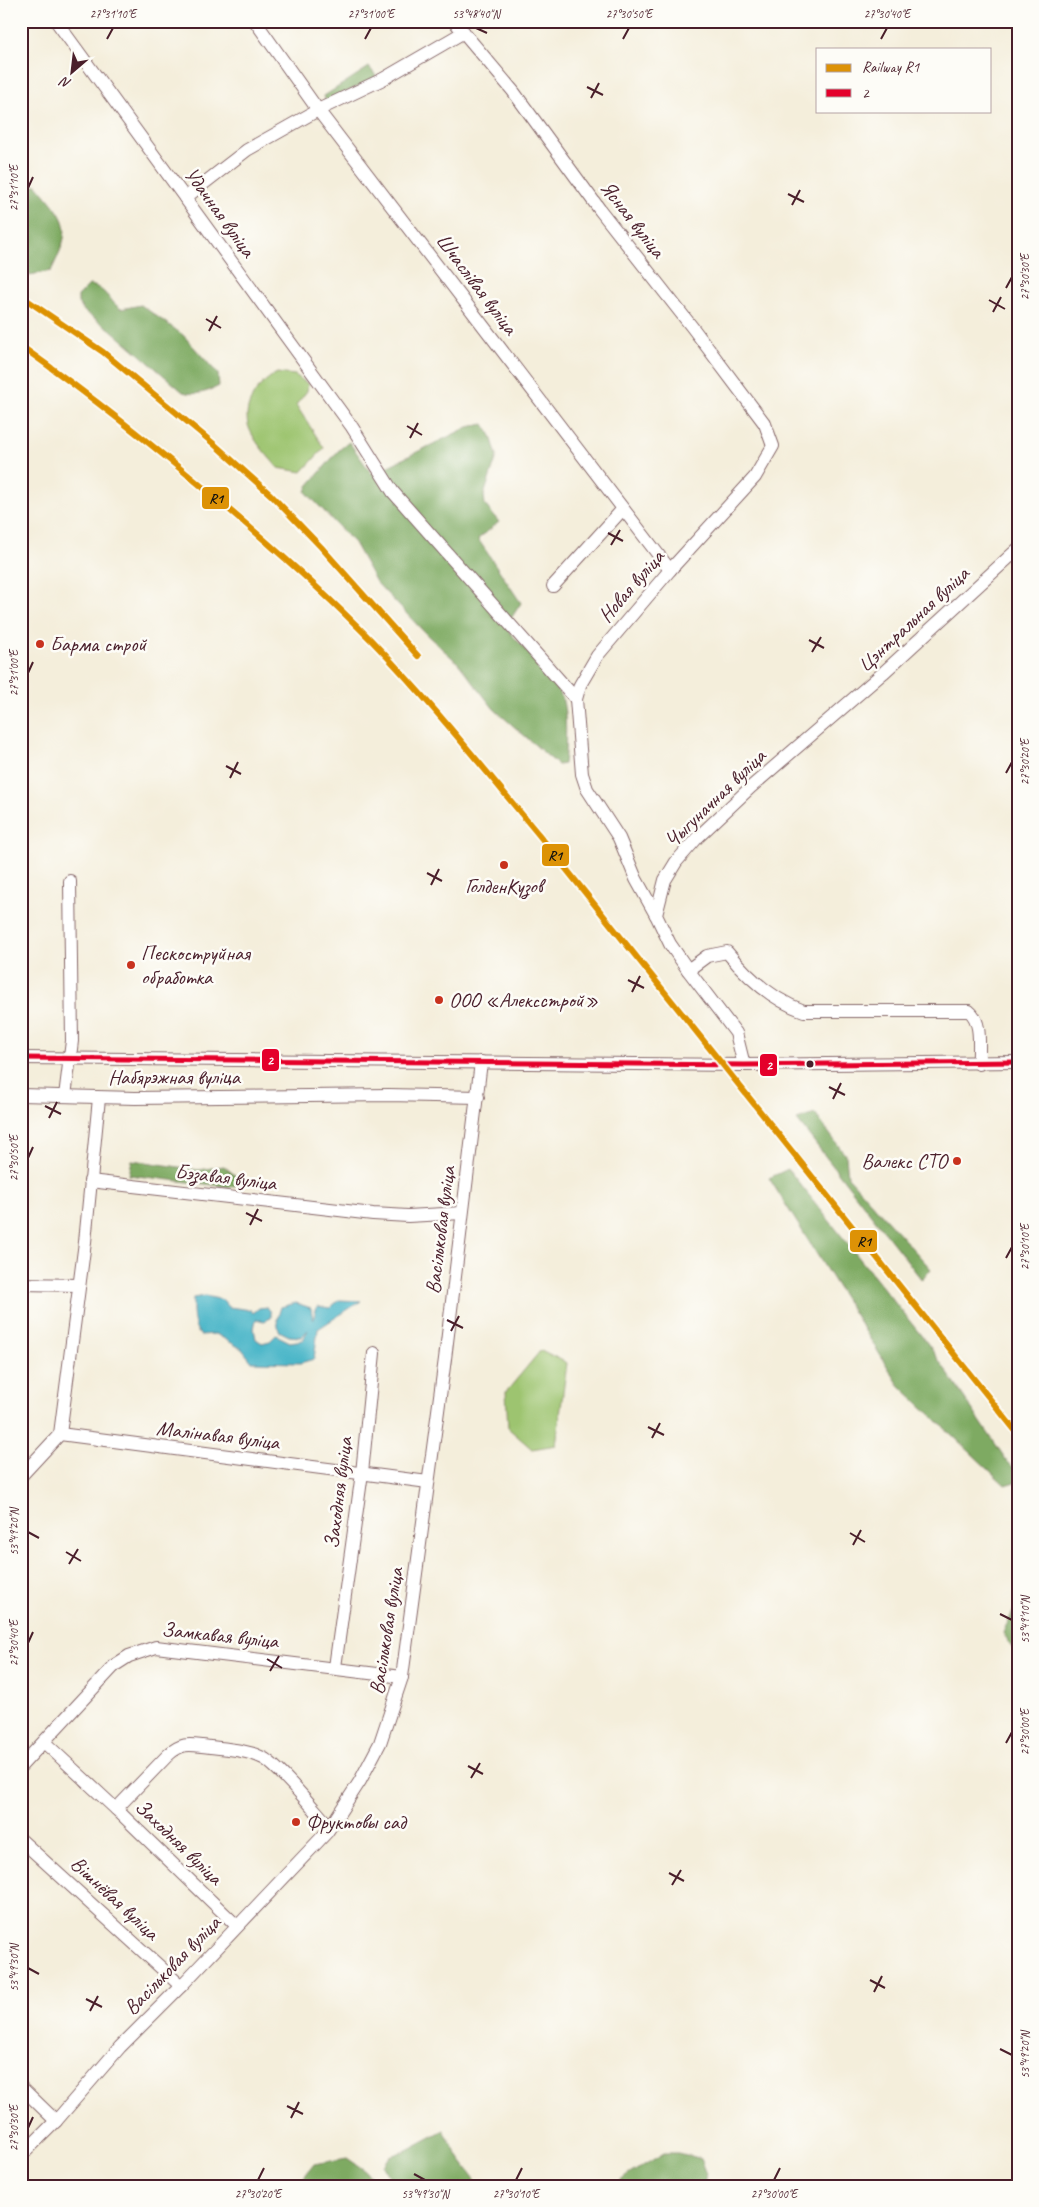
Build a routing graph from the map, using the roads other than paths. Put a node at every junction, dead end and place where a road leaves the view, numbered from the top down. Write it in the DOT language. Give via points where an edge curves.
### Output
graph roads {
  1 [pos="56,21"];
  2 [pos="254,21"];
  3 [pos="454,21"];
  4 [pos="464,32"];
  5 [pos="318,110"];
  6 [pos="186,198"];
  7 [pos="773,446"];
  8 [pos="622,510"];
  9 [pos="1018,549"];
  10 [pos="670,570"];
  11 [pos="552,586"];
  12 [pos="576,699"];
  13 [pos="834,717"];
  14 [pos="70,882"];
  15 [pos="656,914"];
  16 [pos="688,970"];
  17 [pos="21,1058"];
  18 [pos="70,1060"];
  19 [pos="481,1062"];
  20 [pos="1018,1062"];
  21 [pos="979,1064"];
  22 [pos="744,1066"];
  23 [pos="21,1095"];
  24 [pos="66,1096"];
  25 [pos="478,1097"];
  26 [pos="99,1098"];
  27 [pos="90,1182"];
  28 [pos="462,1213"];
  29 [pos="21,1284"];
  30 [pos="79,1285"];
  31 [pos="374,1353"];
  32 [pos="60,1434"];
  33 [pos="362,1473"];
  34 [pos="21,1476"];
  35 [pos="428,1482"];
  36 [pos="335,1668"];
  37 [pos="402,1676"];
  38 [pos="44,1742"];
  39 [pos="21,1766"];
  40 [pos="116,1809"];
  41 [pos="330,1828"];
  42 [pos="21,1840"];
  43 [pos="237,1926"];
  44 [pos="181,1986"];
  45 [pos="21,2087"];
  46 [pos="56,2121"];
  47 [pos="21,2156"];
  1 -- 6 [label="street, Удачная вуліца"];
  2 -- 5 [label="street, Шчаслівая вуліца"];
  3 -- 4 [label="street, Ясная вуліца"];
  4 -- 5 [label="street" via="383,79"];
  4 -- 7 [label="street, Ясная вуліца" via="692,326 765,424"];
  5 -- 6 [label="street" via="247,150"];
  5 -- 8 [label="street, Шчаслівая вуліца"];
  6 -- 12 [label="street, Удачная вуліца" via="352,427 393,492"];
  7 -- 10 [label="street, Новая вуліца" via="755,477"];
  8 -- 10 [label="street, Шчаслівая вуліца"];
  8 -- 11 [label="street"];
  9 -- 13 [label="street, Цэнтральная вуліца"];
  10 -- 12 [label="street, Новая вуліца" via="597,656 580,685"];
  12 -- 15 [label="street, Новая вуліца" via="582,774 587,789 619,838 636,879"];
  13 -- 15 [label="street, Чыгуначная вуліца" via="697,838 665,880"];
  14 -- 18 [label="street"];
  15 -- 16 [label="street" via="670,944"];
  16 -- 21 [label="street" via="707,956 727,952 756,984 804,1011 969,1012 977,1023"];
  16 -- 22 [label="street" via="736,1033"];
  17 -- 18 [label="street"];
  18 -- 19 [label="street"];
  18 -- 24 [label="street"];
  19 -- 22 [label="street"];
  19 -- 25 [label="street, Васільковая вуліца"];
  20 -- 21 [label="street"];
  21 -- 22 [label="street"];
  23 -- 24 [label="street, Набярэжная вуліца"];
  24 -- 26 [label="street, Набярэжная вуліца"];
  25 -- 26 [label="street, Набярэжная вуліца"];
  25 -- 28 [label="street, Васільковая вуліца"];
  26 -- 27 [label="street"];
  27 -- 28 [label="street, Бэзавая вуліца" via="372,1214"];
  27 -- 30 [label="street"];
  28 -- 35 [label="street, Васільковая вуліца"];
  29 -- 30 [label="street"];
  30 -- 32 [label="street"];
  31 -- 33 [label="street, Заходняя вуліца"];
  32 -- 33 [label="street, Малінавая вуліца"];
  32 -- 34 [label="street"];
  33 -- 35 [label="street, Малінавая вуліца"];
  33 -- 36 [label="street, Заходняя вуліца"];
  35 -- 37 [label="street, Васільковая вуліца"];
  36 -- 37 [label="street, Замкавая вуліца"];
  36 -- 38 [label="street, Замкавая вуліца" via="171,1648 142,1650 114,1665"];
  37 -- 41 [label="street, Васільковая вуліца" via="380,1743 360,1782"];
  38 -- 39 [label="street, Замкавая вуліца"];
  38 -- 40 [label="street"];
  40 -- 41 [label="street, Заходняя вуліца" via="176,1747 185,1744 226,1748 265,1759"];
  40 -- 43 [label="street, Заходняя вуліца"];
  41 -- 43 [label="street, Васільковая вуліца"];
  42 -- 44 [label="street, Вішнёвая вуліца"];
  43 -- 44 [label="street, Васільковая вуліца"];
  44 -- 46 [label="street, Васільковая вуліца" via="120,2047"];
  45 -- 46 [label="street"];
  46 -- 47 [label="street, Васільковая вуліца"];
}
